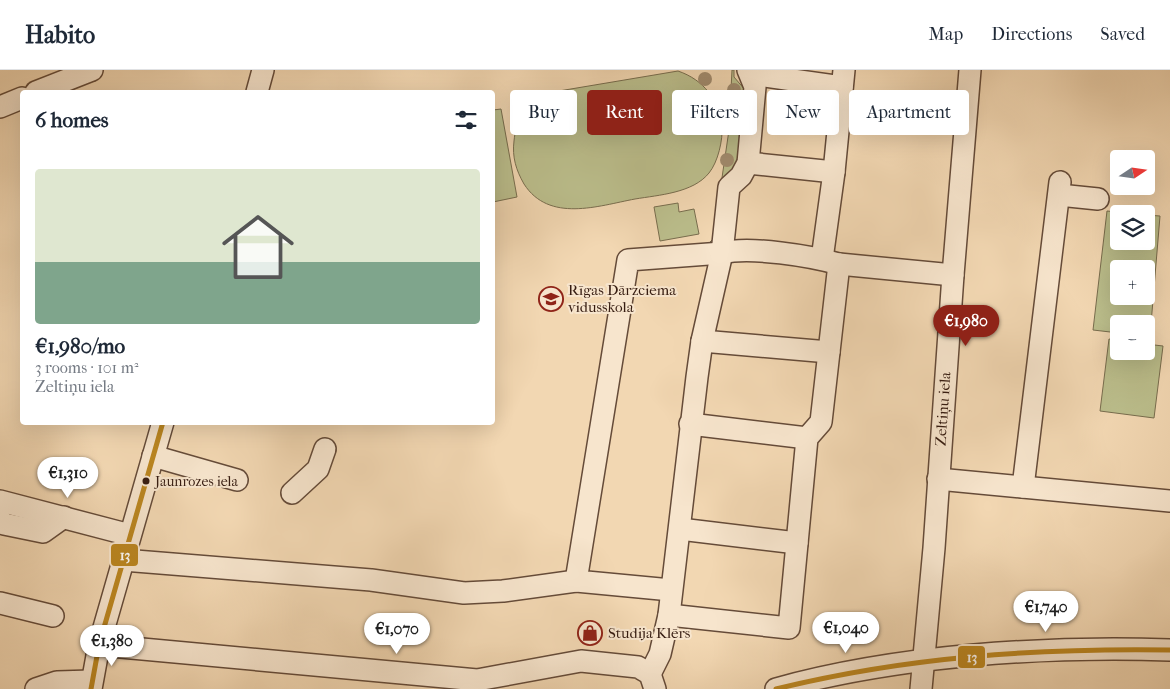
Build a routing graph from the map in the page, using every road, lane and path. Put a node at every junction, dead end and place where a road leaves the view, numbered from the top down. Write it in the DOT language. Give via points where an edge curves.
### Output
graph roads {
  1 [pos="92,70"];
  2 [pos="263,70"];
  3 [pos="970,70"];
  4 [pos="749,72"];
  5 [pos="843,79"];
  6 [pos="41,90"];
  7 [pos="258,90"];
  8 [pos="20,99"];
  9 [pos="0,107"];
  10 [pos="748,163"];
  11 [pos="834,172"];
  12 [pos="1098,199"];
  13 [pos="722,253"];
  14 [pos="831,262"];
  15 [pos="953,276"];
  16 [pos="702,341"];
  17 [pos="829,352"];
  18 [pos="690,424"];
  19 [pos="162,425"];
  20 [pos="807,438"];
  21 [pos="326,449"];
  22 [pos="153,456"];
  23 [pos="938,479"];
  24 [pos="237,480"];
  25 [pos="1023,487"];
  26 [pos="292,493"];
  27 [pos="0,501"];
  28 [pos="1170,501"];
  29 [pos="64,517"];
  30 [pos="0,520"];
  31 [pos="680,530"];
  32 [pos="130,535"];
  33 [pos="797,543"];
  34 [pos="123,560"];
  35 [pos="576,581"];
  36 [pos="671,590"];
  37 [pos="0,604"];
  38 [pos="669,615"];
  39 [pos="53,616"];
  40 [pos="99,645"];
  41 [pos="1170,650"];
  42 [pos="924,661"];
  43 [pos="652,682"];
  44 [pos="91,685"];
  45 [pos="36,689"];
  46 [pos="776,689"];
  47 [pos="921,689"];
  1 -- 6 [label="street"];
  2 -- 7 [label="street"];
  3 -- 15 [label="street, Zeltiņu iela"];
  4 -- 5 [label="street"];
  4 -- 10 [label="street" via="755,87"];
  5 -- 11 [label="street"];
  8 -- 9 [label="street"];
  10 -- 11 [label="street"];
  10 -- 13 [label="street" via="741,176 729,187"];
  11 -- 14 [label="street"];
  12 -- 25 [label="street" via="1060,188"];
  13 -- 14 [label="street" via="736,250"];
  13 -- 16 [label="street"];
  13 -- 35 [label="street" via="628,260"];
  14 -- 15 [label="street"];
  14 -- 17 [label="street"];
  15 -- 23 [label="street, Zeltiņu iela"];
  16 -- 17 [label="street"];
  16 -- 18 [label="street"];
  17 -- 20 [label="street" via="821,422"];
  18 -- 20 [label="street"];
  18 -- 31 [label="street"];
  19 -- 22 [label="street"];
  20 -- 33 [label="street"];
  21 -- 26 [label="street" via="318,469"];
  22 -- 24 [label="street"];
  22 -- 32 [label="street"];
  23 -- 25 [label="street"];
  23 -- 42 [label="street, Zeltiņu iela"];
  25 -- 28 [label="street"];
  27 -- 29 [label="street"];
  29 -- 30 [label="street" via="42,532 4,524"];
  29 -- 32 [label="street"];
  31 -- 33 [label="street"];
  31 -- 36 [label="street"];
  32 -- 34 [label="street"];
  33 -- 38 [label="street" via="789,628"];
  34 -- 35 [label="street" via="371,580 464,593"];
  34 -- 40 [label="street"];
  35 -- 36 [label="street"];
  36 -- 38 [label="street"];
  37 -- 39 [label="street"];
  38 -- 43 [label="street"];
  40 -- 43 [label="street" via="477,680 581,661 638,667"];
  40 -- 44 [label="street"];
  41 -- 42 [label="street" via="1108,648"];
  42 -- 46 [label="street" via="836,674"];
  42 -- 47 [label="street, Zeltiņu iela"];
  44 -- 45 [label="street" via="57,682"];
}
